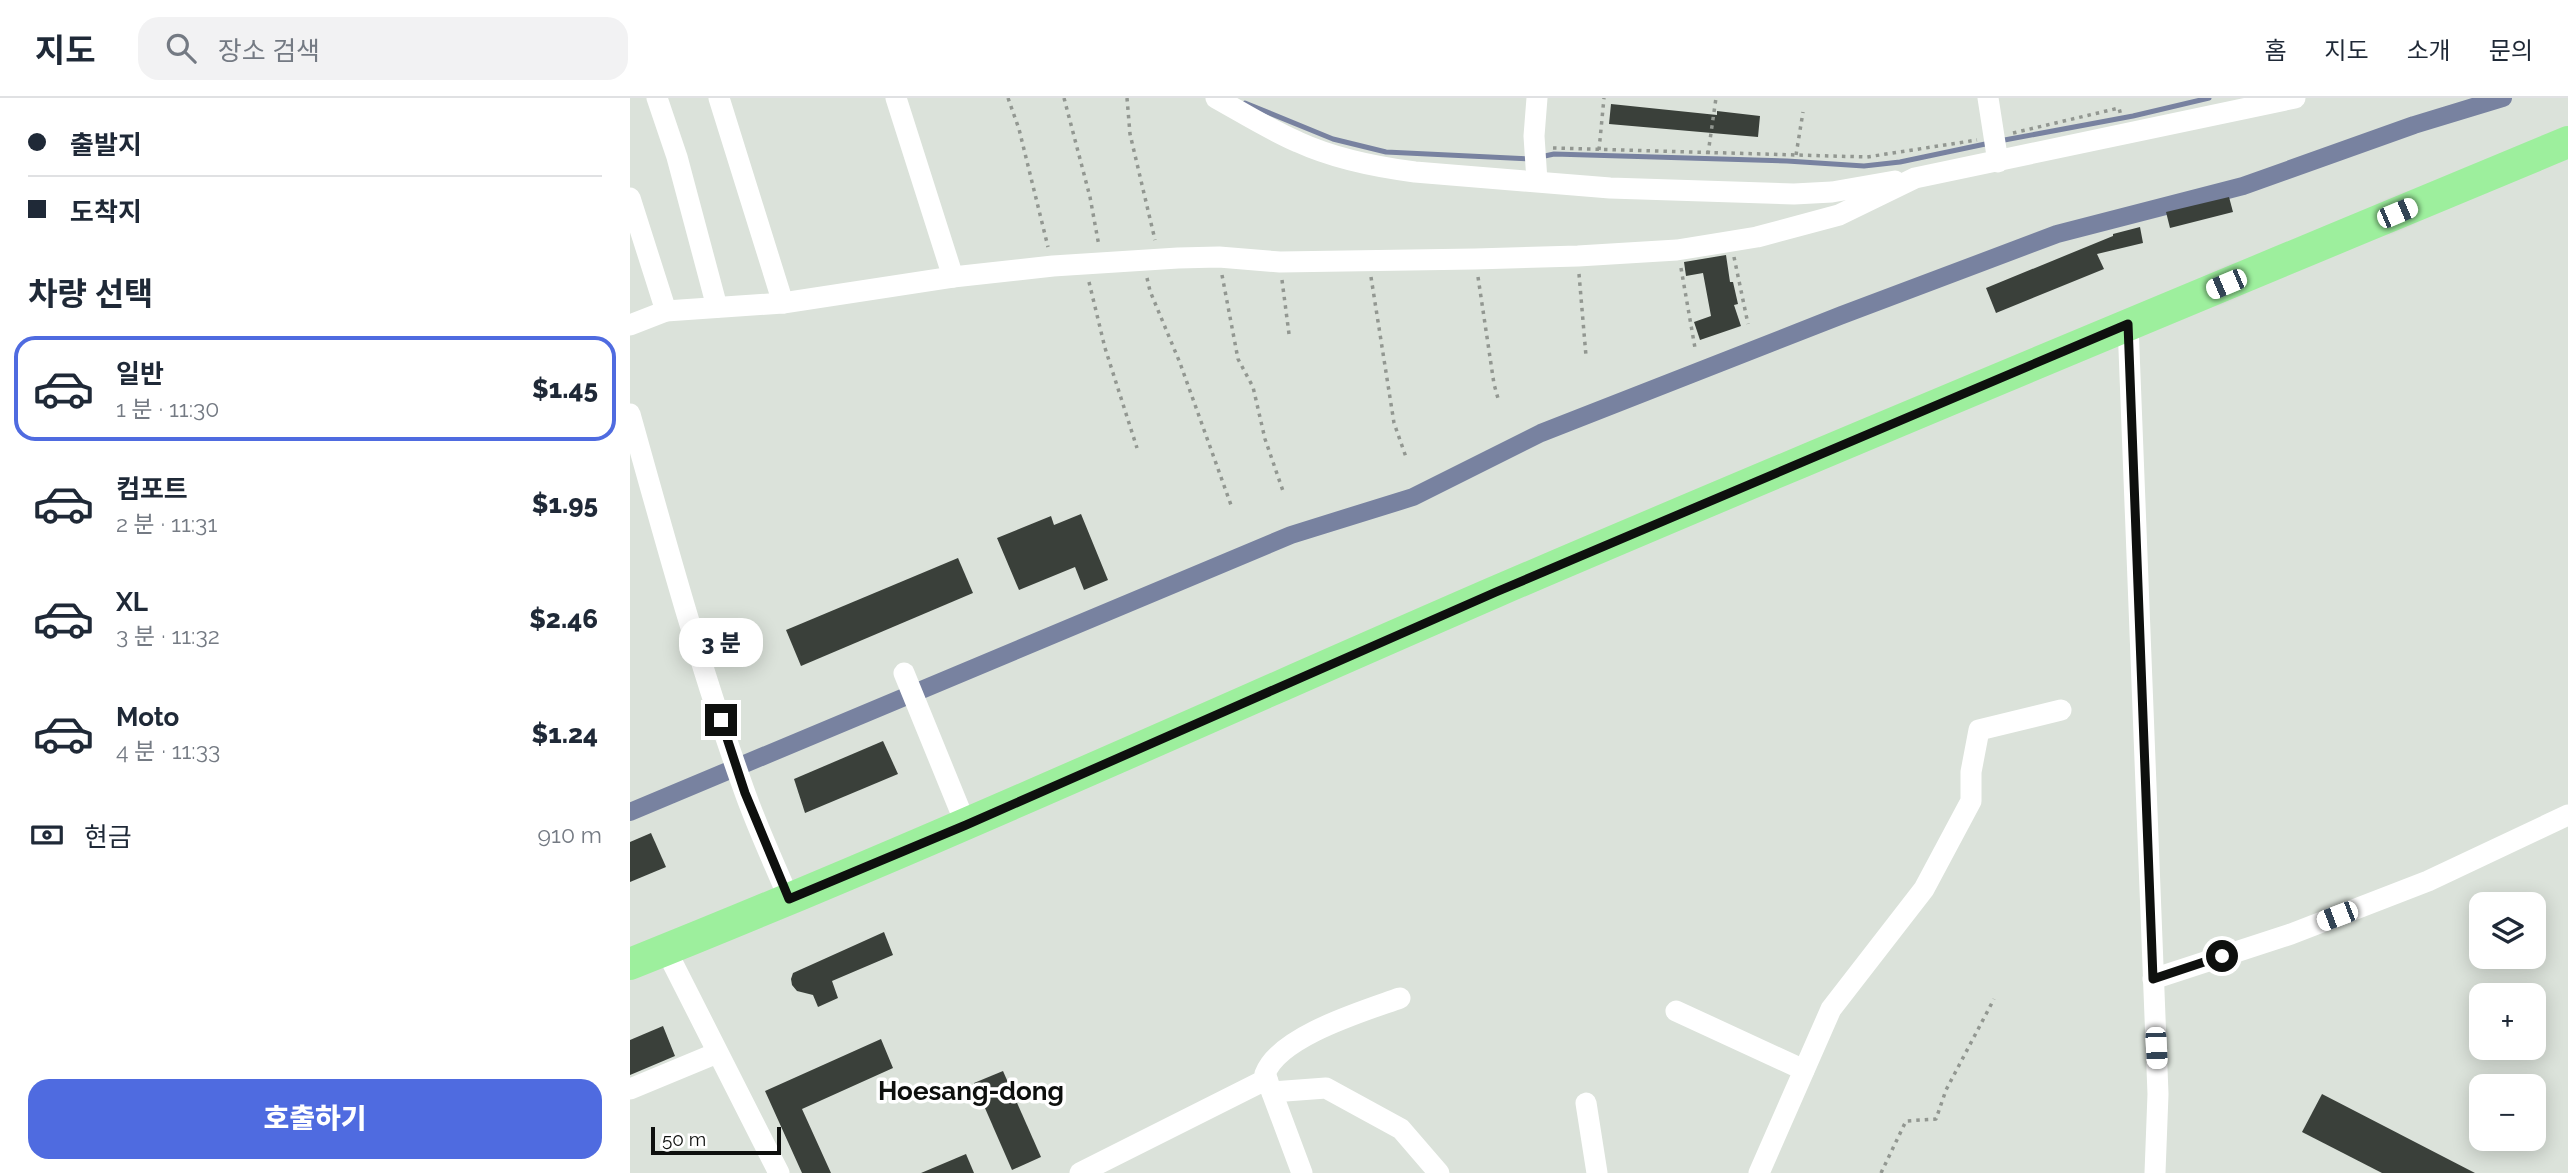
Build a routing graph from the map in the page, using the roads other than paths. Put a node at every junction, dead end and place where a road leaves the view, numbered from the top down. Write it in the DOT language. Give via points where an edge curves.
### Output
graph roads {
  1 [pos="657,98"];
  2 [pos="719,98"];
  3 [pos="895,98"];
  4 [pos="1216,98"];
  5 [pos="1537,98"];
  6 [pos="1988,98"];
  7 [pos="2295,98"];
  8 [pos="2568,142"];
  9 [pos="1997,159"];
  10 [pos="1915,178"];
  11 [pos="1537,181"];
  12 [pos="1832,192"];
  13 [pos="630,198"];
  14 [pos="1839,215"];
  15 [pos="953,277"];
  16 [pos="783,303"];
  17 [pos="717,307"];
  18 [pos="666,311"];
  19 [pos="2128,324"];
  20 [pos="630,325"];
  21 [pos="630,414"];
  22 [pos="904,673"];
  23 [pos="2061,710"];
  24 [pos="2568,816"];
  25 [pos="966,825"];
  26 [pos="789,899"];
  27 [pos="666,950"];
  28 [pos="630,964"];
  29 [pos="2153,979"];
  30 [pos="1400,998"];
  31 [pos="1676,1011"];
  32 [pos="717,1053"];
  33 [pos="1804,1070"];
  34 [pos="1270,1086"];
  35 [pos="630,1088"];
  36 [pos="1586,1103"];
  37 [pos="779,1173"];
  38 [pos="1080,1173"];
  39 [pos="1302,1173"];
  40 [pos="1439,1173"];
  41 [pos="1597,1173"];
  42 [pos="1759,1173"];
  43 [pos="2155,1173"];
  1 -- 17 [label="street"];
  2 -- 16 [label="street"];
  3 -- 15 [label="street"];
  4 -- 11 [label="street" via="1298,142 1348,159 1415,172"];
  5 -- 11 [label="street"];
  6 -- 9 [label="street"];
  7 -- 9 [label="street"];
  8 -- 19 [label="highway"];
  9 -- 10 [label="street"];
  10 -- 12 [label="street"];
  10 -- 14 [label="street"];
  11 -- 12 [label="street" via="1646,190"];
  12 -- 14 [label="street"];
  13 -- 18 [label="street"];
  14 -- 15 [label="street" via="1731,242 1677,250 1280,262 1219,257 1052,266"];
  15 -- 16 [label="street"];
  16 -- 17 [label="street"];
  17 -- 18 [label="street"];
  18 -- 20 [label="street"];
  19 -- 25 [label="highway" via="1509,586"];
  19 -- 29 [label="street"];
  21 -- 26 [label="street" via="729,746"];
  22 -- 25 [label="street"];
  23 -- 33 [label="street" via="1979,730 1971,801 1924,889 1831,1009"];
  24 -- 29 [label="street" via="2291,934"];
  25 -- 26 [label="highway"];
  26 -- 27 [label="highway"];
  27 -- 28 [label="highway"];
  27 -- 32 [label="street"];
  29 -- 43 [label="street" via="2158,1094"];
  30 -- 34 [label="street" via="1316,1028 1269,1063 1265,1074"];
  31 -- 33 [label="street"];
  32 -- 35 [label="street"];
  32 -- 37 [label="street"];
  33 -- 42 [label="street"];
  34 -- 38 [label="street"];
  34 -- 39 [label="street"];
  34 -- 40 [label="street" via="1326,1088 1401,1129"];
  36 -- 41 [label="street"];
}
